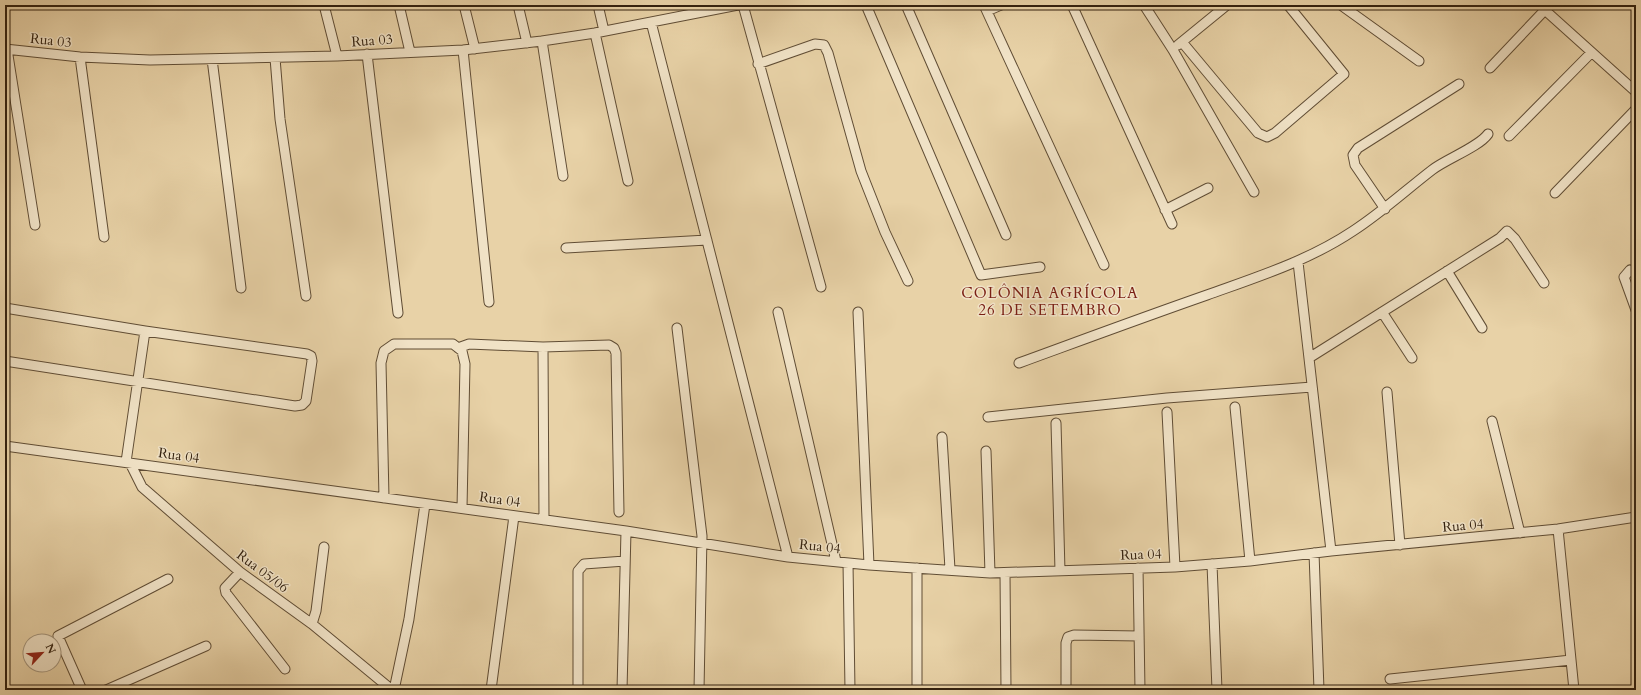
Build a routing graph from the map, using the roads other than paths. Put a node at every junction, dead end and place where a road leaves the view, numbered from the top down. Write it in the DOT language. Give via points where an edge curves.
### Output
graph roads {
  1 [pos="324,5"];
  2 [pos="399,5"];
  3 [pos="464,5"];
  4 [pos="518,5"];
  5 [pos="598,5"];
  6 [pos="685,5"];
  7 [pos="738,5"];
  8 [pos="743,5"];
  9 [pos="866,5"];
  10 [pos="906,5"];
  11 [pos="1001,5"];
  12 [pos="1072,5"];
  13 [pos="1144,5"];
  14 [pos="1227,5"];
  15 [pos="1288,5"];
  16 [pos="1341,5"];
  17 [pos="985,8"];
  18 [pos="688,15"];
  19 [pos="651,22"];
  20 [pos="600,32"];
  21 [pos="542,41"];
  22 [pos="1182,42"];
  23 [pos="527,43"];
  24 [pos="6,49"];
  25 [pos="475,49"];
  26 [pos="463,50"];
  27 [pos="1173,50"];
  28 [pos="410,52"];
  29 [pos="1591,53"];
  30 [pos="367,54"];
  31 [pos="337,56"];
  32 [pos="80,57"];
  33 [pos="275,58"];
  34 [pos="212,59"];
  35 [pos="1420,61"];
  36 [pos="758,64"];
  37 [pos="1490,68"];
  38 [pos="1459,84"];
  39 [pos="1636,92"];
  40 [pos="1636,109"];
  41 [pos="1488,134"];
  42 [pos="1508,136"];
  43 [pos="563,176"];
  44 [pos="628,181"];
  45 [pos="1208,188"];
  46 [pos="1254,192"];
  47 [pos="1555,193"];
  48 [pos="1385,209"];
  49 [pos="1165,210"];
  50 [pos="1172,224"];
  51 [pos="35,225"];
  52 [pos="1006,235"];
  53 [pos="104,238"];
  54 [pos="707,240"];
  55 [pos="566,248"];
  56 [pos="1298,262"];
  57 [pos="1104,265"];
  58 [pos="1040,267"];
  59 [pos="1447,271"];
  60 [pos="1636,273"];
  61 [pos="908,281"];
  62 [pos="1544,283"];
  63 [pos="821,286"];
  64 [pos="241,288"];
  65 [pos="306,296"];
  66 [pos="489,302"];
  67 [pos="5,308"];
  68 [pos="1636,310"];
  69 [pos="778,312"];
  70 [pos="858,312"];
  71 [pos="1382,312"];
  72 [pos="398,313"];
  73 [pos="678,328"];
  74 [pos="1482,328"];
  75 [pos="145,331"];
  76 [pos="542,346"];
  77 [pos="458,348"];
  78 [pos="1309,358"];
  79 [pos="1412,358"];
  80 [pos="5,361"];
  81 [pos="1019,363"];
  82 [pos="138,382"];
  83 [pos="1312,387"];
  84 [pos="1387,392"];
  85 [pos="1234,407"];
  86 [pos="1166,412"];
  87 [pos="988,417"];
  88 [pos="1492,421"];
  89 [pos="1056,423"];
  90 [pos="942,437"];
  91 [pos="5,446"];
  92 [pos="986,451"];
  93 [pos="128,462"];
  94 [pos="384,498"];
  95 [pos="425,504"];
  96 [pos="462,508"];
  97 [pos="618,512"];
  98 [pos="514,516"];
  99 [pos="1636,517"];
  100 [pos="544,520"];
  101 [pos="1558,530"];
  102 [pos="626,531"];
  103 [pos="1520,533"];
  104 [pos="702,543"];
  105 [pos="1400,545"];
  106 [pos="324,547"];
  107 [pos="1331,551"];
  108 [pos="1314,554"];
  109 [pos="788,557"];
  110 [pos="625,561"];
  111 [pos="1250,561"];
  112 [pos="836,562"];
  113 [pos="848,563"];
  114 [pos="1212,564"];
  115 [pos="869,565"];
  116 [pos="1175,567"];
  117 [pos="917,568"];
  118 [pos="1138,568"];
  119 [pos="950,569"];
  120 [pos="1060,571"];
  121 [pos="240,572"];
  122 [pos="990,573"];
  123 [pos="1005,573"];
  124 [pos="168,579"];
  125 [pos="312,624"];
  126 [pos="1139,636"];
  127 [pos="206,646"];
  128 [pos="1571,660"];
  129 [pos="285,669"];
  130 [pos="1390,679"];
  131 [pos="82,690"];
  132 [pos="106,690"];
  133 [pos="393,690"];
  134 [pos="491,690"];
  135 [pos="578,690"];
  136 [pos="622,690"];
  137 [pos="699,690"];
  138 [pos="850,690"];
  139 [pos="917,690"];
  140 [pos="1006,690"];
  141 [pos="1066,690"];
  142 [pos="1140,690"];
  143 [pos="1217,690"];
  144 [pos="1319,690"];
  145 [pos="1574,690"];
  1 -- 31 [label="street"];
  2 -- 28 [label="street"];
  3 -- 25 [label="street"];
  4 -- 23 [label="street"];
  5 -- 20 [label="street"];
  6 -- 18 [label="street"];
  7 -- 18 [label="street, Rua 03"];
  8 -- 36 [label="street"];
  9 -- 58 [label="street" via="981,275"];
  10 -- 52 [label="street"];
  11 -- 17 [label="street"];
  12 -- 49 [label="street"];
  13 -- 27 [label="street"];
  14 -- 22 [label="street"];
  15 -- 22 [label="street" via="1344,74 1267,137 1258,133"];
  16 -- 35 [label="street"];
  17 -- 57 [label="street"];
  18 -- 19 [label="street, Rua 03"];
  19 -- 20 [label="street, Rua 03"];
  19 -- 54 [label="street"];
  20 -- 21 [label="street, Rua 03"];
  20 -- 44 [label="street"];
  21 -- 23 [label="street, Rua 03"];
  21 -- 43 [label="street"];
  22 -- 27 [label="street"];
  23 -- 25 [label="street, Rua 03"];
  24 -- 32 [label="street, Rua 03"];
  24 -- 51 [label="street"];
  25 -- 26 [label="street, Rua 03"];
  26 -- 28 [label="street, Rua 03"];
  26 -- 66 [label="street"];
  27 -- 46 [label="street"];
  28 -- 30 [label="street, Rua 03"];
  29 -- 37 [label="street" via="1547,12 1543,12"];
  29 -- 39 [label="street"];
  29 -- 42 [label="street"];
  30 -- 31 [label="street, Rua 03"];
  30 -- 72 [label="street"];
  31 -- 33 [label="street, Rua 03"];
  32 -- 34 [label="street, Rua 03"];
  32 -- 53 [label="street"];
  33 -- 34 [label="street, Rua 03"];
  33 -- 65 [label="street" via="280,119"];
  34 -- 64 [label="street"];
  36 -- 61 [label="street" via="816,44 824,45 861,171"];
  36 -- 63 [label="street"];
  38 -- 48 [label="street" via="1358,148 1353,155 1355,165"];
  40 -- 47 [label="street"];
  41 -- 48 [label="street" via="1470,148 1432,169"];
  45 -- 49 [label="street"];
  48 -- 56 [label="street" via="1353,232"];
  49 -- 50 [label="street"];
  54 -- 55 [label="street"];
  54 -- 109 [label="street"];
  56 -- 78 [label="street"];
  56 -- 81 [label="street"];
  59 -- 62 [label="street" via="1500,238 1506,231 1515,239"];
  59 -- 71 [label="street"];
  59 -- 74 [label="street"];
  60 -- 68 [label="street" via="1630,270 1624,277"];
  67 -- 75 [label="street"];
  69 -- 112 [label="street"];
  70 -- 115 [label="street"];
  71 -- 78 [label="street"];
  71 -- 79 [label="street"];
  73 -- 104 [label="street"];
  75 -- 82 [label="street"];
  75 -- 82 [label="street" via="307,354 311,356 312,361 306,401 302,405"];
  76 -- 77 [label="street" via="469,344"];
  76 -- 97 [label="street" via="609,345 614,348"];
  76 -- 100 [label="street"];
  77 -- 94 [label="street" via="454,344 394,344 384,351 381,363"];
  77 -- 96 [label="street" via="462,351 465,364"];
  78 -- 83 [label="street"];
  80 -- 82 [label="street"];
  82 -- 93 [label="street"];
  83 -- 87 [label="street" via="1167,398"];
  83 -- 107 [label="street"];
  84 -- 105 [label="street"];
  85 -- 111 [label="street"];
  86 -- 116 [label="street"];
  88 -- 103 [label="street"];
  89 -- 120 [label="street"];
  90 -- 119 [label="street"];
  91 -- 93 [label="street, Rua 04"];
  92 -- 122 [label="street"];
  93 -- 94 [label="street, Rua 04"];
  93 -- 121 [label="street, Rua 05/06" via="142,487"];
  94 -- 95 [label="street, Rua 04"];
  95 -- 96 [label="street, Rua 04"];
  95 -- 133 [label="street" via="410,619"];
  96 -- 98 [label="street, Rua 04"];
  98 -- 100 [label="street, Rua 04"];
  98 -- 134 [label="street"];
  99 -- 101 [label="street, Rua 04"];
  100 -- 102 [label="street, Rua 04"];
  101 -- 103 [label="street, Rua 04"];
  101 -- 128 [label="street"];
  102 -- 104 [label="street, Rua 04"];
  102 -- 110 [label="street"];
  103 -- 105 [label="street, Rua 04"];
  104 -- 109 [label="street, Rua 04"];
  104 -- 137 [label="street"];
  105 -- 107 [label="street, Rua 04"];
  106 -- 125 [label="street"];
  107 -- 108 [label="street, Rua 04"];
  108 -- 111 [label="street, Rua 04"];
  108 -- 144 [label="street"];
  109 -- 112 [label="street, Rua 04"];
  110 -- 135 [label="street" via="584,564 578,571"];
  110 -- 136 [label="street"];
  111 -- 114 [label="street, Rua 04"];
  112 -- 113 [label="street, Rua 04"];
  113 -- 115 [label="street, Rua 04"];
  113 -- 138 [label="street"];
  114 -- 116 [label="street, Rua 04"];
  114 -- 143 [label="street"];
  115 -- 117 [label="street, Rua 04"];
  116 -- 118 [label="street, Rua 04"];
  117 -- 119 [label="street, Rua 04"];
  117 -- 139 [label="street"];
  118 -- 120 [label="street, Rua 04"];
  118 -- 126 [label="street"];
  119 -- 122 [label="street, Rua 04"];
  120 -- 123 [label="street, Rua 04"];
  121 -- 125 [label="street, Rua 05/06"];
  121 -- 129 [label="street" via="225,588 226,593"];
  122 -- 123 [label="street, Rua 04"];
  123 -- 140 [label="street"];
  124 -- 131 [label="street" via="58,636"];
  125 -- 133 [label="street, Rua 05/06"];
  126 -- 141 [label="street" via="1068,637"];
  126 -- 142 [label="street"];
  127 -- 132 [label="street"];
  128 -- 130 [label="street"];
  128 -- 145 [label="street"];
}
